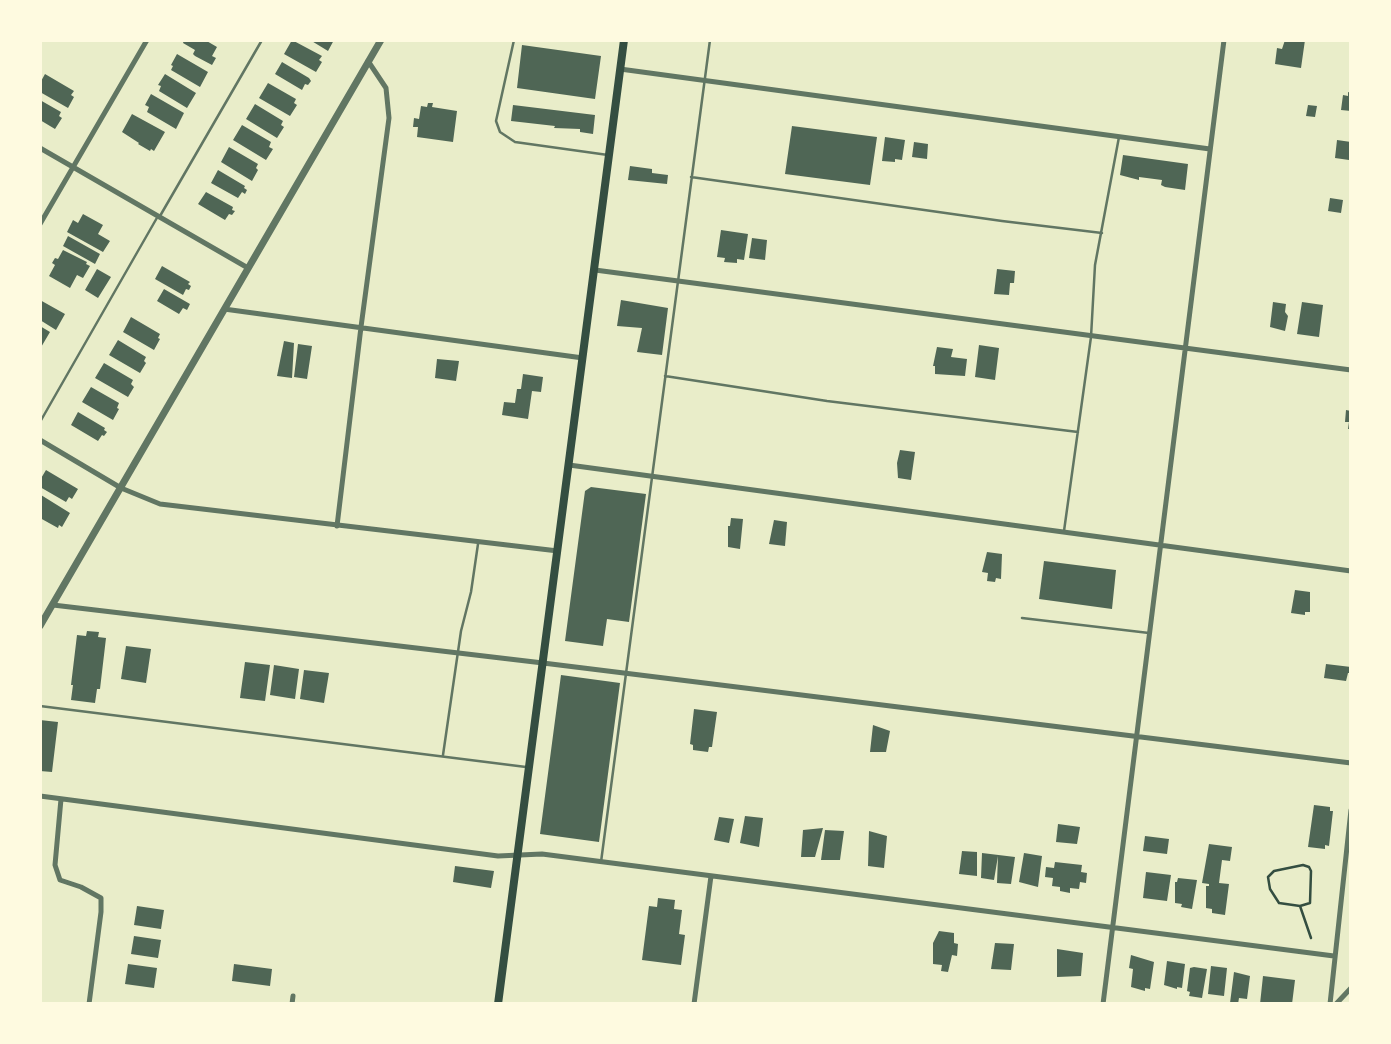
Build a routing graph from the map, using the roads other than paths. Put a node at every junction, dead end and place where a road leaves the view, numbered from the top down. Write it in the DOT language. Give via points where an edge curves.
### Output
graph roads {
  1 [pos="147,40"];
  2 [pos="262,40"];
  3 [pos="381,40"];
  4 [pos="514,40"];
  5 [pos="624,40"];
  6 [pos="710,40"];
  7 [pos="1224,40"];
  8 [pos="369,61"];
  9 [pos="620,69"];
  10 [pos="704,80"];
  11 [pos="1119,137"];
  12 [pos="40,148"];
  13 [pos="1210,149"];
  14 [pos="611,155"];
  15 [pos="73,167"];
  16 [pos="691,177"];
  17 [pos="159,216"];
  18 [pos="40,225"];
  19 [pos="1102,233"];
  20 [pos="248,268"];
  21 [pos="595,270"];
  22 [pos="678,281"];
  23 [pos="224,309"];
  24 [pos="360,327"];
  25 [pos="1091,337"];
  26 [pos="1185,349"];
  27 [pos="583,358"];
  28 [pos="1351,370"];
  29 [pos="665,376"];
  30 [pos="40,422"];
  31 [pos="1078,432"];
  32 [pos="40,440"];
  33 [pos="569,465"];
  34 [pos="652,476"];
  35 [pos="121,488"];
  36 [pos="337,526"];
  37 [pos="1064,531"];
  38 [pos="478,544"];
  39 [pos="1160,544"];
  40 [pos="558,551"];
  41 [pos="1351,571"];
  42 [pos="52,605"];
  43 [pos="1022,618"];
  44 [pos="40,626"];
  45 [pos="1149,633"];
  46 [pos="459,653"];
  47 [pos="543,663"];
  48 [pos="626,673"];
  49 [pos="40,706"];
  50 [pos="1137,735"];
  51 [pos="443,755"];
  52 [pos="1351,763"];
  53 [pos="529,767"];
  54 [pos="40,796"];
  55 [pos="61,799"];
  56 [pos="1351,810"];
  57 [pos="518,856"];
  58 [pos="601,862"];
  59 [pos="711,876"];
  60 [pos="1112,928"];
  61 [pos="1334,956"];
  62 [pos="1351,988"];
  63 [pos="293,996"];
  64 [pos="89,1004"];
  65 [pos="292,1004"];
  66 [pos="498,1004"];
  67 [pos="694,1004"];
  68 [pos="1103,1004"];
  69 [pos="1330,1004"];
  70 [pos="1336,1004"];
  1 -- 15 [label="street"];
  2 -- 17 [label="lane"];
  3 -- 8 [label="street"];
  4 -- 14 [label="lane" via="496,121 500,132 515,142"];
  5 -- 9 [label="main road"];
  6 -- 10 [label="lane"];
  7 -- 13 [label="street"];
  8 -- 20 [label="street"];
  8 -- 24 [label="street" via="386,88 389,118"];
  9 -- 10 [label="street"];
  9 -- 14 [label="main road"];
  10 -- 11 [label="street"];
  10 -- 16 [label="lane"];
  11 -- 13 [label="street"];
  11 -- 19 [label="lane"];
  12 -- 15 [label="street"];
  13 -- 26 [label="street"];
  14 -- 21 [label="main road"];
  15 -- 17 [label="street"];
  15 -- 18 [label="street"];
  16 -- 19 [label="lane"];
  16 -- 22 [label="lane"];
  17 -- 20 [label="street"];
  17 -- 30 [label="lane"];
  19 -- 25 [label="lane" via="1093,282"];
  20 -- 23 [label="street"];
  21 -- 22 [label="street"];
  21 -- 27 [label="main road"];
  22 -- 25 [label="street"];
  22 -- 29 [label="lane"];
  23 -- 24 [label="street"];
  23 -- 35 [label="street"];
  24 -- 27 [label="street"];
  24 -- 36 [label="street"];
  25 -- 26 [label="street"];
  25 -- 31 [label="lane"];
  26 -- 28 [label="street"];
  26 -- 39 [label="street"];
  27 -- 33 [label="main road"];
  29 -- 31 [label="lane"];
  29 -- 34 [label="lane"];
  31 -- 37 [label="lane"];
  32 -- 35 [label="street"];
  33 -- 34 [label="street"];
  33 -- 40 [label="main road"];
  34 -- 37 [label="street"];
  34 -- 48 [label="lane"];
  35 -- 36 [label="street" via="160,504"];
  35 -- 42 [label="street"];
  36 -- 38 [label="street"];
  37 -- 39 [label="street"];
  38 -- 40 [label="street"];
  38 -- 46 [label="lane"];
  39 -- 41 [label="street"];
  39 -- 45 [label="street"];
  40 -- 47 [label="main road"];
  42 -- 44 [label="street"];
  42 -- 46 [label="street"];
  43 -- 45 [label="lane"];
  45 -- 50 [label="street"];
  46 -- 47 [label="street"];
  46 -- 51 [label="lane"];
  47 -- 48 [label="street"];
  47 -- 53 [label="main road"];
  48 -- 50 [label="street"];
  48 -- 58 [label="lane"];
  49 -- 51 [label="lane"];
  50 -- 52 [label="street"];
  50 -- 60 [label="street"];
  51 -- 53 [label="lane"];
  53 -- 57 [label="main road"];
  54 -- 55 [label="street"];
  55 -- 57 [label="street"];
  55 -- 64 [label="street" via="55,865 60,880 101,898"];
  56 -- 61 [label="street"];
  57 -- 58 [label="street" via="542,854"];
  57 -- 66 [label="main road"];
  58 -- 59 [label="street"];
  59 -- 60 [label="street"];
  59 -- 67 [label="street"];
  60 -- 61 [label="street"];
  60 -- 68 [label="street"];
  61 -- 69 [label="street"];
  62 -- 70 [label="street"];
  63 -- 65 [label="street"];
}
